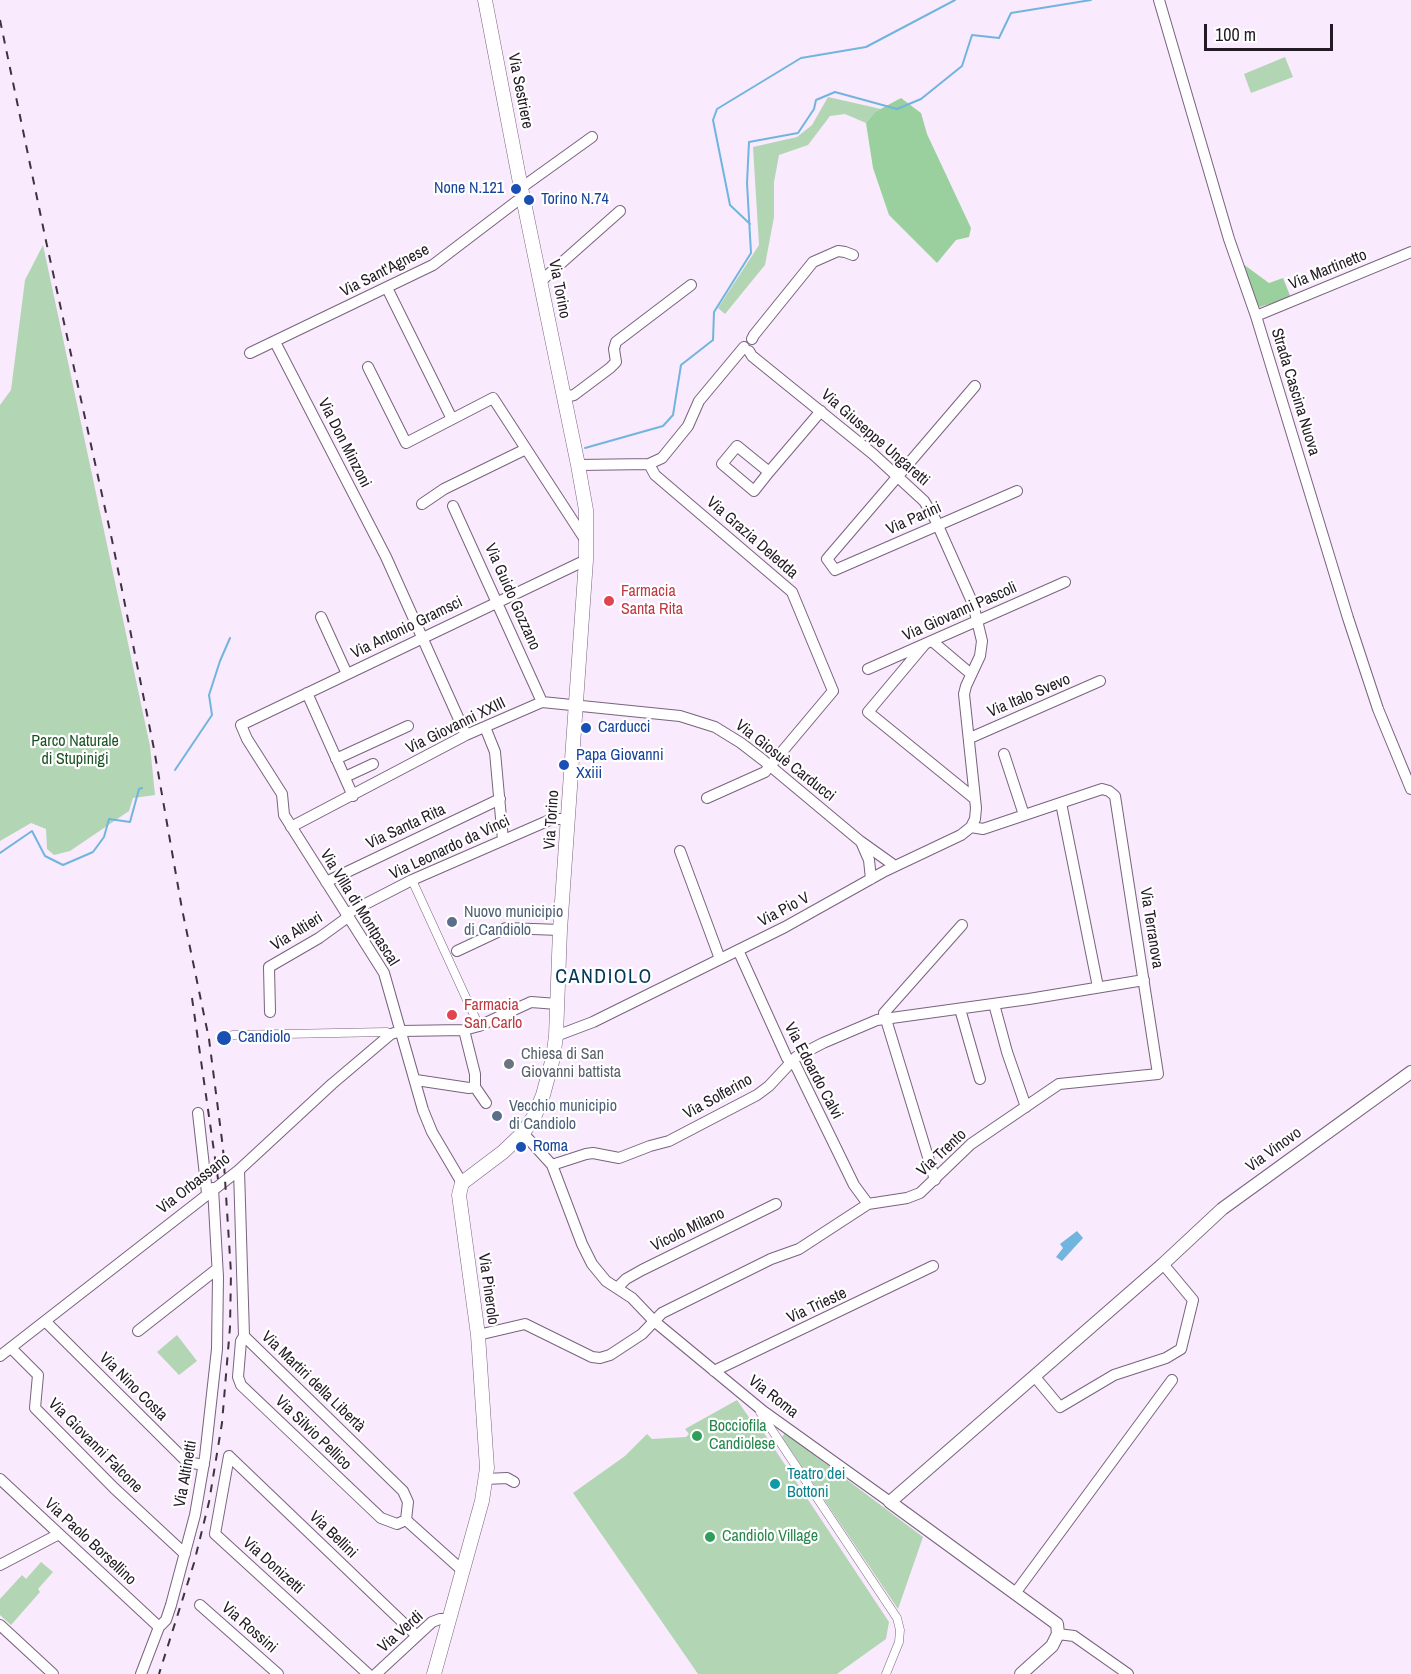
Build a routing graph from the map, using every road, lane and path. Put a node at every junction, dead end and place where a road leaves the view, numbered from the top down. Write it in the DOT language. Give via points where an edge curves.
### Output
graph roads {
  1 [pos="485,0"];
  2 [pos="1159,0"];
  3 [pos="592,137"];
  4 [pos="522,193"];
  5 [pos="620,211"];
  6 [pos="1411,252"];
  7 [pos="853,255"];
  8 [pos="541,282"];
  9 [pos="691,285"];
  10 [pos="387,288"];
  11 [pos="1256,316"];
  12 [pos="275,342"];
  13 [pos="751,346"];
  14 [pos="250,354"];
  15 [pos="368,367"];
  16 [pos="975,386"];
  17 [pos="564,397"];
  18 [pos="821,411"];
  19 [pos="452,419"];
  20 [pos="526,450"];
  21 [pos="649,464"];
  22 [pos="578,465"];
  23 [pos="769,472"];
  24 [pos="898,476"];
  25 [pos="1017,491"];
  26 [pos="422,504"];
  27 [pos="453,506"];
  28 [pos="938,525"];
  29 [pos="586,541"];
  30 [pos="586,560"];
  31 [pos="1065,582"];
  32 [pos="497,601"];
  33 [pos="321,617"];
  34 [pos="978,620"];
  35 [pos="423,638"];
  36 [pos="929,642"];
  37 [pos="868,669"];
  38 [pos="347,674"];
  39 [pos="971,674"];
  40 [pos="1100,681"];
  41 [pos="307,693"];
  42 [pos="542,702"];
  43 [pos="577,706"];
  44 [pos="241,725"];
  45 [pos="408,726"];
  46 [pos="485,727"];
  47 [pos="466,735"];
  48 [pos="970,738"];
  49 [pos="1004,754"];
  50 [pos="336,759"];
  51 [pos="373,764"];
  52 [pos="771,766"];
  53 [pos="345,777"];
  54 [pos="1411,789"];
  55 [pos="1109,791"];
  56 [pos="353,795"];
  57 [pos="706,798"];
  58 [pos="500,799"];
  59 [pos="975,799"];
  60 [pos="1061,803"];
  61 [pos="1024,815"];
  62 [pos="569,819"];
  63 [pos="971,827"];
  64 [pos="291,828"];
  65 [pos="502,840"];
  66 [pos="860,841"];
  67 [pos="680,851"];
  68 [pos="895,866"];
  69 [pos="871,879"];
  70 [pos="412,880"];
  71 [pos="326,882"];
  72 [pos="347,916"];
  73 [pos="962,925"];
  74 [pos="561,930"];
  75 [pos="738,950"];
  76 [pos="452,953"];
  77 [pos="720,959"];
  78 [pos="1144,980"];
  79 [pos="1098,987"];
  80 [pos="557,1004"];
  81 [pos="994,1004"];
  82 [pos="960,1009"];
  83 [pos="270,1012"];
  84 [pos="885,1018"];
  85 [pos="479,1026"];
  86 [pos="464,1030"];
  87 [pos="396,1033"];
  88 [pos="233,1035"];
  89 [pos="556,1036"];
  90 [pos="791,1061"];
  91 [pos="1411,1072"];
  92 [pos="1158,1074"];
  93 [pos="980,1079"];
  94 [pos="416,1080"];
  95 [pos="475,1086"];
  96 [pos="486,1103"];
  97 [pos="1026,1107"];
  98 [pos="198,1113"];
  99 [pos="523,1133"];
  100 [pos="552,1166"];
  101 [pos="239,1170"];
  102 [pos="935,1180"];
  103 [pos="462,1183"];
  104 [pos="210,1190"];
  105 [pos="776,1204"];
  106 [pos="868,1204"];
  107 [pos="1163,1264"];
  108 [pos="933,1266"];
  109 [pos="217,1269"];
  110 [pos="617,1288"];
  111 [pos="45,1321"];
  112 [pos="654,1321"];
  113 [pos="138,1331"];
  114 [pos="478,1335"];
  115 [pos="244,1336"];
  116 [pos="11,1348"];
  117 [pos="0,1356"];
  118 [pos="714,1371"];
  119 [pos="1035,1377"];
  120 [pos="1172,1380"];
  121 [pos="756,1406"];
  122 [pos="229,1456"];
  123 [pos="204,1465"];
  124 [pos="0,1479"];
  125 [pos="486,1479"];
  126 [pos="514,1482"];
  127 [pos="890,1502"];
  128 [pos="406,1520"];
  129 [pos="59,1534"];
  130 [pos="185,1554"];
  131 [pos="0,1564"];
  132 [pos="463,1570"];
  133 [pos="1016,1592"];
  134 [pos="200,1605"];
  135 [pos="449,1619"];
  136 [pos="0,1625"];
  137 [pos="159,1627"];
  138 [pos="1058,1634"];
  139 [pos="417,1636"];
  140 [pos="53,1674"];
  141 [pos="141,1674"];
  142 [pos="278,1674"];
  143 [pos="368,1674"];
  144 [pos="376,1674"];
  145 [pos="434,1674"];
  146 [pos="886,1674"];
  147 [pos="1021,1674"];
  148 [pos="1128,1674"];
  1 -- 4 [label="main road, Via Sestriere"];
  2 -- 11 [label="street, Strada Cascina Nuova" via="1228,238"];
  3 -- 4 [label="street, Via Sant'Agnese"];
  4 -- 8 [label="main road, Via Torino"];
  4 -- 10 [label="street, Via Sant'Agnese" via="441,260"];
  5 -- 8 [label="street"];
  6 -- 11 [label="street, Via Martinetto"];
  7 -- 13 [label="street" via="838,251 813,262 758,329"];
  8 -- 17 [label="main road, Via Torino"];
  9 -- 17 [label="street" via="616,342 616,362 610,368 574,395"];
  10 -- 12 [label="street, Via Sant'Agnese"];
  10 -- 19 [label="street"];
  11 -- 54 [label="street, Strada Cascina Nuova" via="1348,618 1378,709"];
  12 -- 14 [label="street, Via Sant'Agnese"];
  12 -- 35 [label="street, Via Don Minzoni" via="386,557"];
  13 -- 18 [label="street, Via Giuseppe Ungaretti" via="763,363"];
  13 -- 21 [label="street" via="699,401 684,432 662,458"];
  15 -- 19 [label="street" via="406,443"];
  16 -- 24 [label="street"];
  17 -- 22 [label="main road, Via Torino"];
  18 -- 23 [label="street"];
  18 -- 24 [label="street, Via Giuseppe Ungaretti"];
  19 -- 20 [label="street" via="493,398"];
  20 -- 26 [label="street" via="444,489"];
  20 -- 29 [label="street"];
  21 -- 22 [label="street"];
  21 -- 52 [label="street, Via Grazia Deledda" via="655,475 792,592 833,691"];
  22 -- 29 [label="main road, Via Torino" via="586,510"];
  24 -- 28 [label="street, Via Giuseppe Ungaretti" via="924,501"];
  24 -- 28 [label="street, Via Parini" via="827,559 835,570"];
  25 -- 28 [label="street, Via Parini"];
  27 -- 32 [label="street, Via Guido Gozzano"];
  28 -- 34 [label="street, Via Giuseppe Ungaretti"];
  29 -- 30 [label="main road, Via Torino"];
  30 -- 32 [label="street, Via Antonio Gramsci"];
  30 -- 43 [label="main road, Via Torino"];
  31 -- 34 [label="street, Via Giovanni Pascoli"];
  32 -- 35 [label="street, Via Antonio Gramsci"];
  32 -- 42 [label="street, Via Guido Gozzano"];
  33 -- 38 [label="street"];
  34 -- 36 [label="street, Via Giovanni Pascoli"];
  34 -- 39 [label="street, Via Giuseppe Ungaretti" via="982,641"];
  35 -- 38 [label="street, Via Antonio Gramsci"];
  35 -- 47 [label="street, Via Don Minzoni"];
  36 -- 37 [label="street, Via Giovanni Pascoli"];
  36 -- 39 [label="street"];
  36 -- 59 [label="street" via="868,712"];
  38 -- 41 [label="street, Via Antonio Gramsci"];
  39 -- 48 [label="street, Via Giuseppe Ungaretti" via="964,694"];
  40 -- 48 [label="street, Via Italo Svevo"];
  41 -- 44 [label="street, Via Antonio Gramsci"];
  41 -- 50 [label="street"];
  42 -- 43 [label="street"];
  42 -- 46 [label="street, Via Giovanni XXIII"];
  43 -- 52 [label="street, Via Giosuè Carducci" via="695,719 726,733"];
  43 -- 62 [label="main road, Via Torino"];
  44 -- 64 [label="street, Via Villa di Montpascal" via="282,794 284,815"];
  45 -- 50 [label="street, Via Giovanni XXIII"];
  46 -- 47 [label="street, Via Giovanni XXIII"];
  46 -- 58 [label="street" via="495,752"];
  47 -- 56 [label="street, Via Giovanni XXIII"];
  48 -- 59 [label="street, Via Giuseppe Ungaretti"];
  49 -- 61 [label="street"];
  50 -- 53 [label="street"];
  51 -- 53 [label="street"];
  52 -- 57 [label="street, Via Grazia Deledda"];
  52 -- 66 [label="street, Via Giosuè Carducci"];
  53 -- 56 [label="street"];
  55 -- 60 [label="street, Via Pio V" via="1100,790"];
  55 -- 78 [label="street, Via Terranova" via="1117,800"];
  56 -- 64 [label="street, Via Giovanni XXIII"];
  58 -- 65 [label="street"];
  58 -- 71 [label="street, Via Santa Rita"];
  59 -- 63 [label="street, Via Giuseppe Ungaretti"];
  60 -- 61 [label="street, Via Pio V"];
  60 -- 79 [label="street"];
  61 -- 63 [label="street, Via Pio V" via="983,829"];
  62 -- 65 [label="street, Via Leonardo da Vinci" via="552,819"];
  62 -- 74 [label="main road, Via Torino"];
  63 -- 68 [label="street, Via Pio V"];
  64 -- 71 [label="street, Via Villa di Montpascal"];
  65 -- 70 [label="street, Via Leonardo da Vinci"];
  66 -- 68 [label="street, Via Giosuè Carducci"];
  66 -- 69 [label="street" via="869,860"];
  67 -- 77 [label="street"];
  68 -- 69 [label="street, Via Pio V"];
  69 -- 75 [label="street, Via Pio V"];
  70 -- 72 [label="street, Via Leonardo da Vinci"];
  70 -- 76 [label="street"];
  71 -- 72 [label="street, Via Villa di Montpascal"];
  72 -- 83 [label="street, Via Altieri" via="319,938 269,967"];
  72 -- 87 [label="street, Via Villa di Montpascal" via="384,973"];
  73 -- 84 [label="street" via="884,1013"];
  74 -- 76 [label="street" via="506,928"];
  74 -- 80 [label="main road, Via Torino"];
  75 -- 77 [label="street, Via Pio V"];
  75 -- 90 [label="street, Via Edoardo Calvi"];
  76 -- 85 [label="street"];
  77 -- 89 [label="street, Via Pio V" via="593,1022"];
  78 -- 79 [label="street, Via Solferino"];
  78 -- 92 [label="street, Via Terranova"];
  79 -- 81 [label="street, Via Solferino"];
  80 -- 85 [label="street" via="531,1002"];
  80 -- 89 [label="main road, Via Torino"];
  81 -- 82 [label="street, Via Solferino"];
  81 -- 97 [label="street"];
  82 -- 84 [label="street, Via Solferino"];
  82 -- 93 [label="street"];
  84 -- 90 [label="street, Via Solferino" via="823,1042"];
  84 -- 102 [label="street"];
  85 -- 86 [label="street"];
  86 -- 87 [label="street"];
  86 -- 95 [label="street"];
  87 -- 88 [label="street"];
  87 -- 94 [label="street, Via Villa di Montpascal"];
  87 -- 101 [label="street, Via Orbassano"];
  89 -- 99 [label="main road, Via Torino" via="543,1095"];
  90 -- 100 [label="street, Via Solferino" via="757,1095 669,1141 619,1158 586,1154"];
  90 -- 106 [label="street, Via Edoardo Calvi" via="854,1185"];
  91 -- 107 [label="street, Via Vinovo" via="1235,1198"];
  92 -- 97 [label="street, Via Trento" via="1059,1084"];
  94 -- 95 [label="street"];
  94 -- 103 [label="street, Via Villa di Montpascal" via="432,1132"];
  95 -- 96 [label="street"];
  97 -- 102 [label="street, Via Trento" via="970,1144"];
  98 -- 104 [label="street, Via Altinetti"];
  99 -- 100 [label="street, Via Roma"];
  99 -- 103 [label="main road"];
  100 -- 110 [label="street, Via Roma" via="587,1254 606,1281"];
  101 -- 104 [label="street, Via Orbassano"];
  101 -- 115 [label="street, Via Martiri della Libertà"];
  102 -- 106 [label="street, Via Trento" via="907,1198"];
  103 -- 114 [label="main road, Via Pinerolo" via="460,1202"];
  104 -- 109 [label="street, Via Altinetti"];
  104 -- 111 [label="street, Via Orbassano"];
  105 -- 110 [label="street, Vicolo Milano" via="642,1270"];
  106 -- 112 [label="street, Via Trento" via="799,1249 662,1312"];
  107 -- 119 [label="street, Via Vinovo"];
  107 -- 119 [label="street" via="1193,1300 1181,1348 1166,1358 1114,1375 1060,1407"];
  108 -- 118 [label="street, Via Trieste"];
  109 -- 113 [label="street"];
  109 -- 123 [label="street, Via Altinetti" via="217,1349"];
  110 -- 112 [label="street, Via Roma"];
  111 -- 116 [label="street, Via Orbassano"];
  111 -- 123 [label="street, Via Nino Costa" via="187,1462"];
  112 -- 114 [label="street, Via Trento" via="642,1334 600,1358 525,1324"];
  112 -- 118 [label="street, Via Roma"];
  114 -- 125 [label="main road, Via Pinerolo"];
  115 -- 128 [label="street, Via Martiri della Libertà" via="403,1491 408,1502"];
  115 -- 128 [label="street, Via Silvio Pellico" via="238,1377 241,1385 381,1518 397,1524"];
  116 -- 117 [label="street, Via Orbassano"];
  116 -- 130 [label="street, Via Giovanni Falcone" via="38,1375 35,1408"];
  118 -- 121 [label="street, Via Roma"];
  119 -- 127 [label="street, Via Vinovo"];
  120 -- 133 [label="street"];
  121 -- 127 [label="street, Via Roma"];
  121 -- 146 [label="street" via="897,1618 899,1642"];
  122 -- 139 [label="street, Via Bellini"];
  122 -- 143 [label="street, Via Donizetti" via="215,1534"];
  123 -- 130 [label="street, Via Altinetti"];
  124 -- 129 [label="street, Via Paolo Borsellino"];
  125 -- 126 [label="street" via="507,1478"];
  125 -- 132 [label="main road, Via Pinerolo"];
  127 -- 133 [label="street, Via Roma"];
  128 -- 132 [label="street"];
  129 -- 131 [label="street"];
  129 -- 137 [label="street, Via Paolo Borsellino"];
  130 -- 137 [label="street, Via Altinetti" via="166,1620"];
  132 -- 135 [label="main road, Via Pinerolo"];
  133 -- 138 [label="street, Via Roma" via="1052,1618"];
  134 -- 142 [label="street, Via Rossini"];
  135 -- 139 [label="street, Via Verdi" via="432,1622"];
  135 -- 145 [label="main road, Via Pinerolo"];
  136 -- 140 [label="street"];
  137 -- 141 [label="street, Via Altinetti"];
  138 -- 147 [label="street" via="1052,1646"];
  138 -- 148 [label="street" via="1074,1636"];
  139 -- 144 [label="street, Via Verdi"];
}
